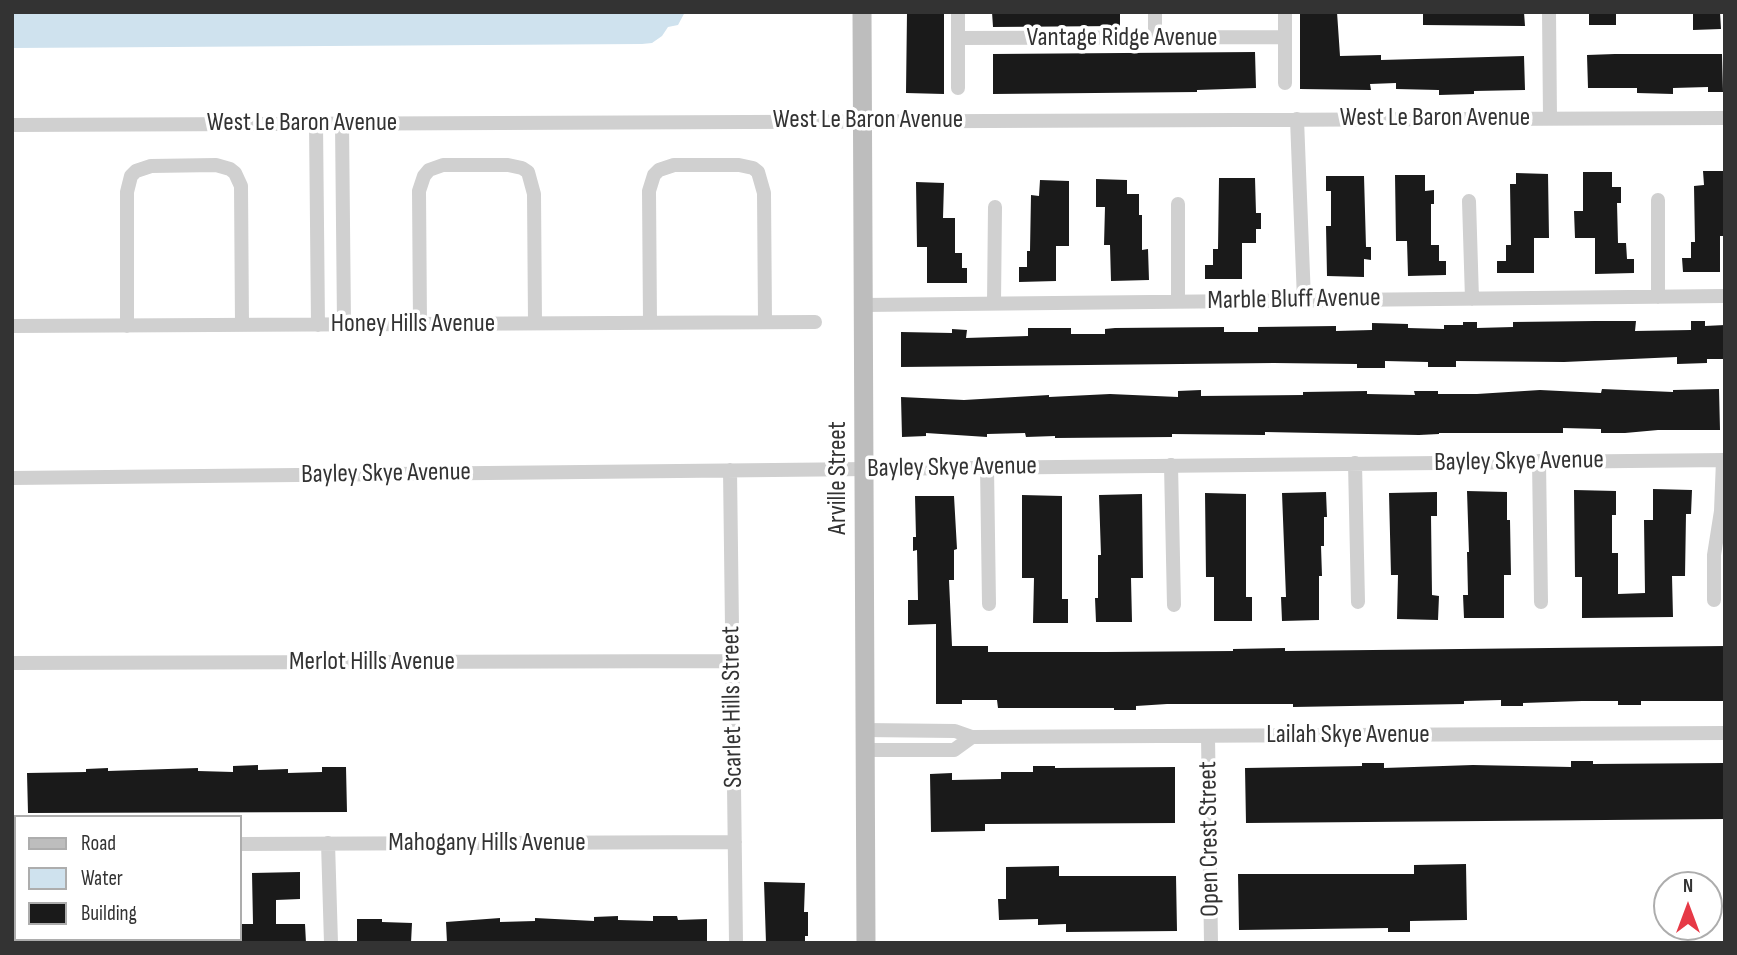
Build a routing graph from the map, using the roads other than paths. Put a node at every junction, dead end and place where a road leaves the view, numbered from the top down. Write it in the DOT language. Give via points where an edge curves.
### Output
graph roads {
  1 [pos="862,12"];
  2 [pos="958,12"];
  3 [pos="1155,12"];
  4 [pos="1285,12"];
  5 [pos="1549,12"];
  6 [pos="1285,37"];
  7 [pos="958,38"];
  8 [pos="1156,38"];
  9 [pos="1285,83"];
  10 [pos="958,88"];
  11 [pos="1550,118"];
  12 [pos="1725,118"];
  13 [pos="1297,119"];
  14 [pos="862,120"];
  15 [pos="316,123"];
  16 [pos="342,123"];
  17 [pos="12,125"];
  18 [pos="1658,200"];
  19 [pos="1469,201"];
  20 [pos="1178,204"];
  21 [pos="995,207"];
  22 [pos="1725,296"];
  23 [pos="1658,297"];
  24 [pos="1472,299"];
  25 [pos="1304,300"];
  26 [pos="1178,302"];
  27 [pos="994,303"];
  28 [pos="863,305"];
  29 [pos="765,322"];
  30 [pos="815,322"];
  31 [pos="535,323"];
  32 [pos="650,323"];
  33 [pos="344,324"];
  34 [pos="420,324"];
  35 [pos="242,325"];
  36 [pos="318,325"];
  37 [pos="12,326"];
  38 [pos="127,326"];
  39 [pos="1724,460"];
  40 [pos="1539,461"];
  41 [pos="1355,463"];
  42 [pos="1171,466"];
  43 [pos="987,467"];
  44 [pos="864,469"];
  45 [pos="730,470"];
  46 [pos="12,478"];
  47 [pos="1714,600"];
  48 [pos="1358,602"];
  49 [pos="1541,602"];
  50 [pos="989,604"];
  51 [pos="1174,605"];
  52 [pos="733,661"];
  53 [pos="12,663"];
  54 [pos="864,730"];
  55 [pos="1725,733"];
  56 [pos="1208,736"];
  57 [pos="972,737"];
  58 [pos="865,750"];
  59 [pos="735,842"];
  60 [pos="328,843"];
  61 [pos="242,844"];
  62 [pos="331,943"];
  63 [pos="736,943"];
  64 [pos="866,943"];
  65 [pos="1211,943"];
  1 -- 14 [label="street, Arville Street"];
  2 -- 7 [label="street"];
  3 -- 8 [label="street"];
  4 -- 6 [label="street"];
  5 -- 11 [label="street"];
  6 -- 8 [label="street, Vantage Ridge Avenue"];
  6 -- 9 [label="street"];
  7 -- 8 [label="street, Vantage Ridge Avenue"];
  7 -- 10 [label="street"];
  11 -- 12 [label="street, West Le Baron Avenue"];
  11 -- 13 [label="street, West Le Baron Avenue"];
  13 -- 14 [label="street, West Le Baron Avenue"];
  13 -- 25 [label="street"];
  14 -- 16 [label="street, West Le Baron Avenue"];
  14 -- 28 [label="street, Arville Street"];
  15 -- 16 [label="street, West Le Baron Avenue"];
  15 -- 17 [label="street, West Le Baron Avenue"];
  15 -- 36 [label="street"];
  16 -- 33 [label="street"];
  18 -- 23 [label="street"];
  19 -- 24 [label="street"];
  20 -- 26 [label="street"];
  21 -- 27 [label="street"];
  22 -- 23 [label="street, Marble Bluff Avenue"];
  23 -- 24 [label="street, Marble Bluff Avenue"];
  24 -- 25 [label="street, Marble Bluff Avenue"];
  25 -- 26 [label="street, Marble Bluff Avenue"];
  26 -- 27 [label="street, Marble Bluff Avenue"];
  27 -- 28 [label="street, Marble Bluff Avenue"];
  28 -- 44 [label="street, Arville Street"];
  29 -- 30 [label="street, Honey Hills Avenue"];
  29 -- 32 [label="street, Honey Hills Avenue"];
  29 -- 32 [label="street" via="765,193 758,172 747,166 674,165 657,173 649,191"];
  31 -- 32 [label="street, Honey Hills Avenue"];
  31 -- 34 [label="street, Honey Hills Avenue"];
  31 -- 34 [label="street" via="534,194 528,173 516,166 495,165 443,166 426,173 419,191"];
  33 -- 34 [label="street, Honey Hills Avenue"];
  33 -- 36 [label="street, Honey Hills Avenue"];
  35 -- 36 [label="street, Honey Hills Avenue"];
  35 -- 38 [label="street, Honey Hills Avenue"];
  35 -- 38 [label="street" via="242,194 235,173 224,167 151,166 134,173 127,192"];
  37 -- 38 [label="street, Honey Hills Avenue"];
  39 -- 40 [label="street, Bayley Skye Avenue"];
  39 -- 47 [label="street"];
  40 -- 41 [label="street, Bayley Skye Avenue"];
  40 -- 49 [label="street"];
  41 -- 42 [label="street, Bayley Skye Avenue"];
  41 -- 48 [label="street"];
  42 -- 43 [label="street, Bayley Skye Avenue"];
  42 -- 51 [label="street"];
  43 -- 44 [label="street, Bayley Skye Avenue"];
  43 -- 50 [label="street"];
  44 -- 45 [label="street, Bayley Skye Avenue"];
  44 -- 54 [label="street, Arville Street"];
  45 -- 46 [label="street, Bayley Skye Avenue"];
  45 -- 52 [label="street, Scarlet Hills Street"];
  52 -- 53 [label="street, Merlot Hills Avenue"];
  52 -- 59 [label="street, Scarlet Hills Street"];
  54 -- 57 [label="street, Lailah Skye Avenue" via="955,731"];
  54 -- 58 [label="street, Arville Street"];
  55 -- 56 [label="street, Lailah Skye Avenue"];
  56 -- 57 [label="street, Lailah Skye Avenue"];
  56 -- 65 [label="street, Open Crest Street"];
  57 -- 58 [label="street, Lailah Skye Avenue" via="954,750"];
  58 -- 64 [label="street, Arville Street"];
  59 -- 60 [label="street, Mahogany Hills Avenue"];
  59 -- 63 [label="street, Scarlet Hills Street"];
  60 -- 61 [label="street, Mahogany Hills Avenue"];
  60 -- 62 [label="street"];
}
